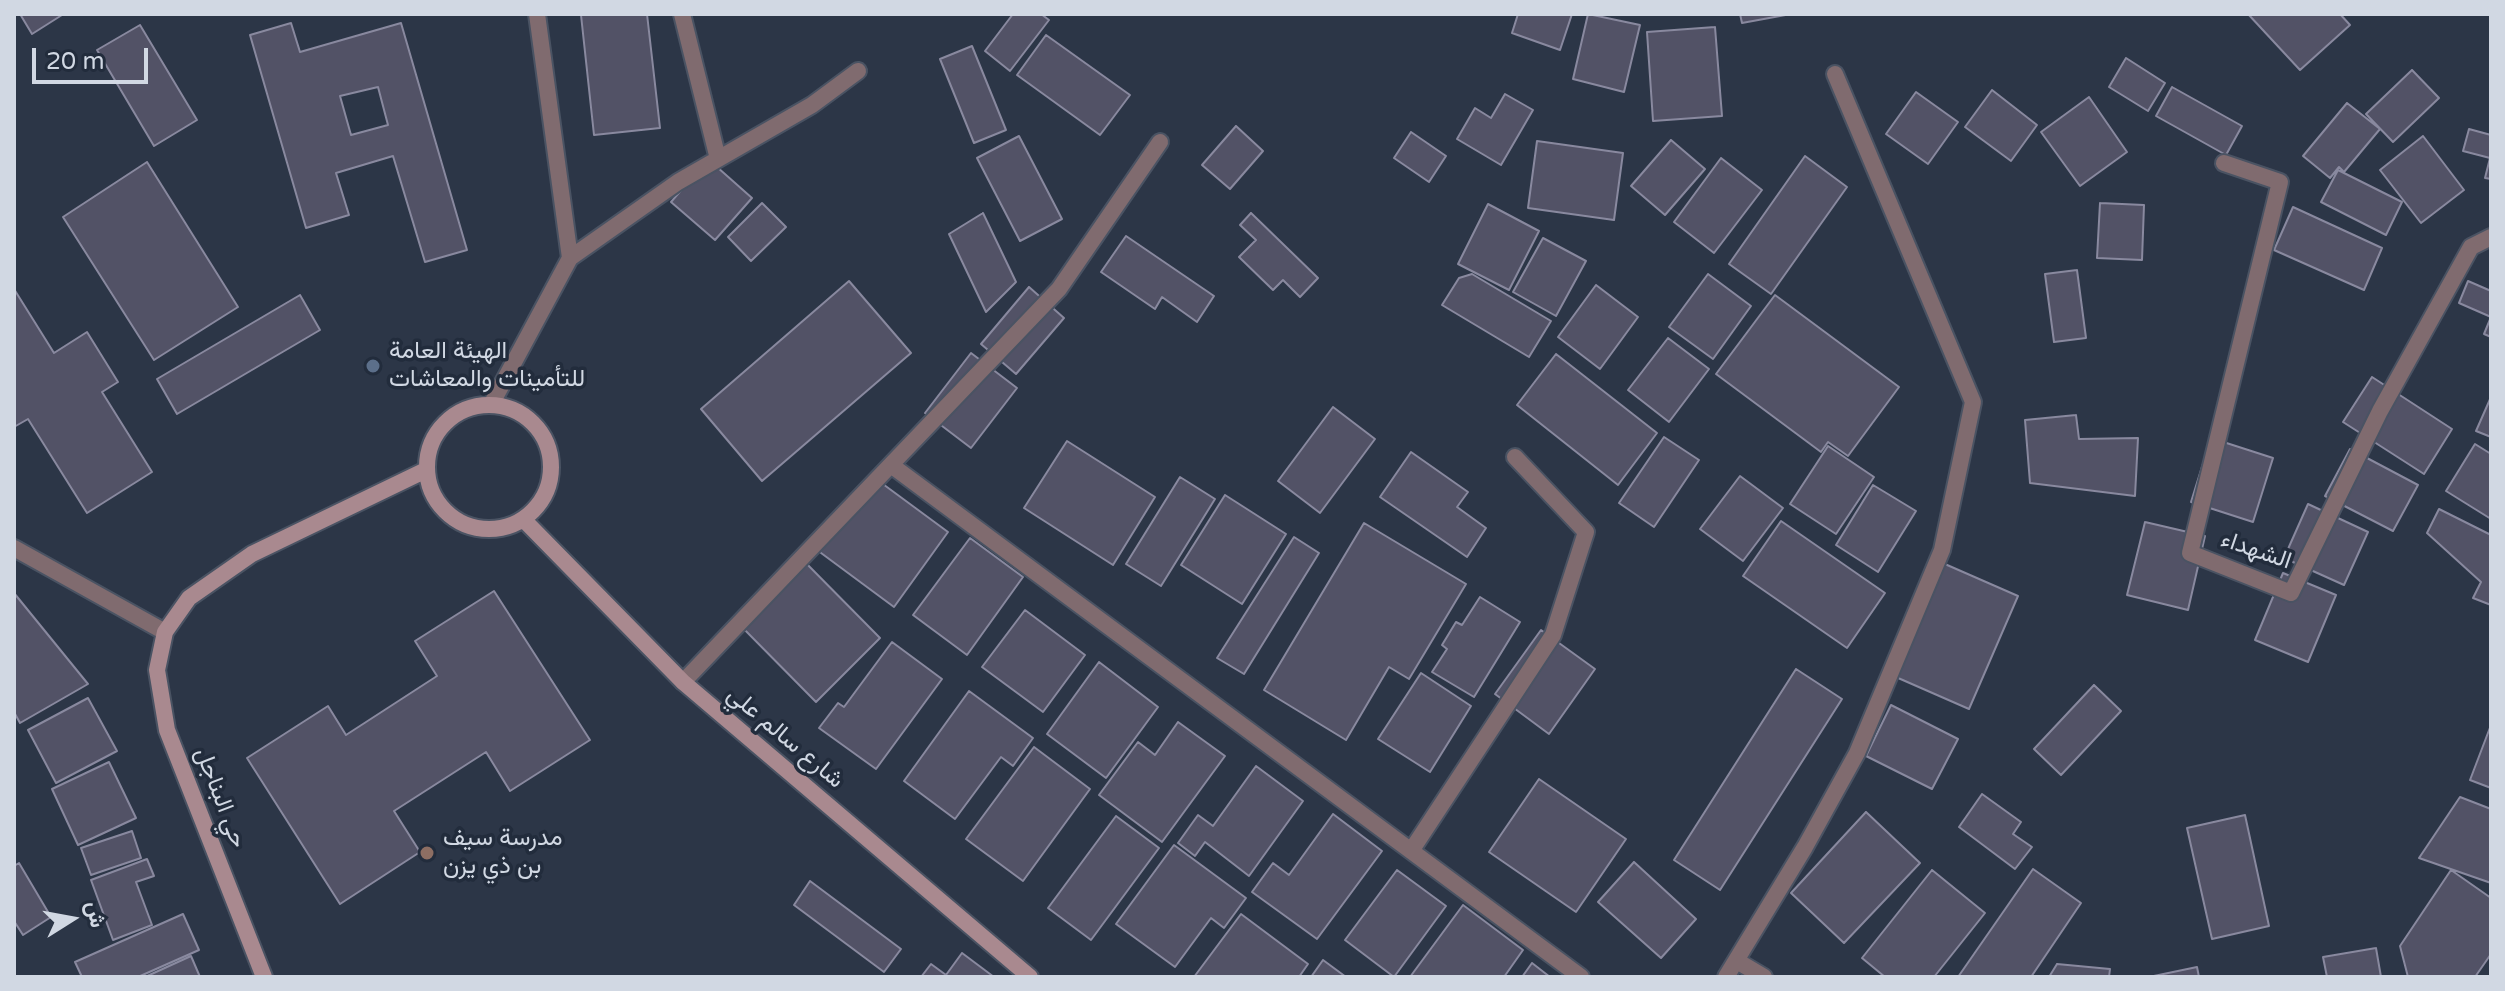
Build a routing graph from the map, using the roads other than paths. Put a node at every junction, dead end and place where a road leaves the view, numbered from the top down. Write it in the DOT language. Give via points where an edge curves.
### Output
graph roads {
  1 [pos="537,14"];
  2 [pos="682,14"];
  3 [pos="858,71"];
  4 [pos="1835,74"];
  5 [pos="1160,142"];
  6 [pos="718,159"];
  7 [pos="2224,163"];
  8 [pos="2491,237"];
  9 [pos="570,258"];
  10 [pos="492,403"];
  11 [pos="1515,457"];
  12 [pos="891,465"];
  13 [pos="426,470"];
  14 [pos="524,520"];
  15 [pos="14,548"];
  16 [pos="165,632"];
  17 [pos="683,682"];
  18 [pos="1411,851"];
  19 [pos="1737,961"];
  20 [pos="264,977"];
  21 [pos="1030,977"];
  22 [pos="1581,977"];
  23 [pos="1726,977"];
  24 [pos="1764,977"];
  1 -- 9 [label="street"];
  2 -- 6 [label="street"];
  3 -- 6 [label="street" via="812,105"];
  4 -- 19 [label="street" via="1973,402 1942,550 1857,753"];
  5 -- 12 [label="street" via="1059,289"];
  6 -- 9 [label="street"];
  7 -- 8 [label="street, الشهداء" via="2280,182 2190,553 2291,593 2380,411 2471,247"];
  9 -- 10 [label="street"];
  10 -- 13 [label="street" via="465,408 444,422 430,444"];
  10 -- 14 [label="street" via="517,410 537,426 549,449 547,488"];
  11 -- 18 [label="street" via="1586,532 1553,635"];
  12 -- 17 [label="street"];
  12 -- 18 [label="street"];
  13 -- 14 [label="street" via="433,496 450,516 473,528 500,529"];
  13 -- 16 [label="street" via="252,554 189,598"];
  14 -- 17 [label="street, شارع سالم علي"];
  15 -- 16 [label="street"];
  16 -- 20 [label="street, حي البناجل" via="157,670 167,730"];
  17 -- 21 [label="street, شارع سالم علي"];
  18 -- 22 [label="street"];
  19 -- 23 [label="street"];
  19 -- 24 [label="street"];
}
